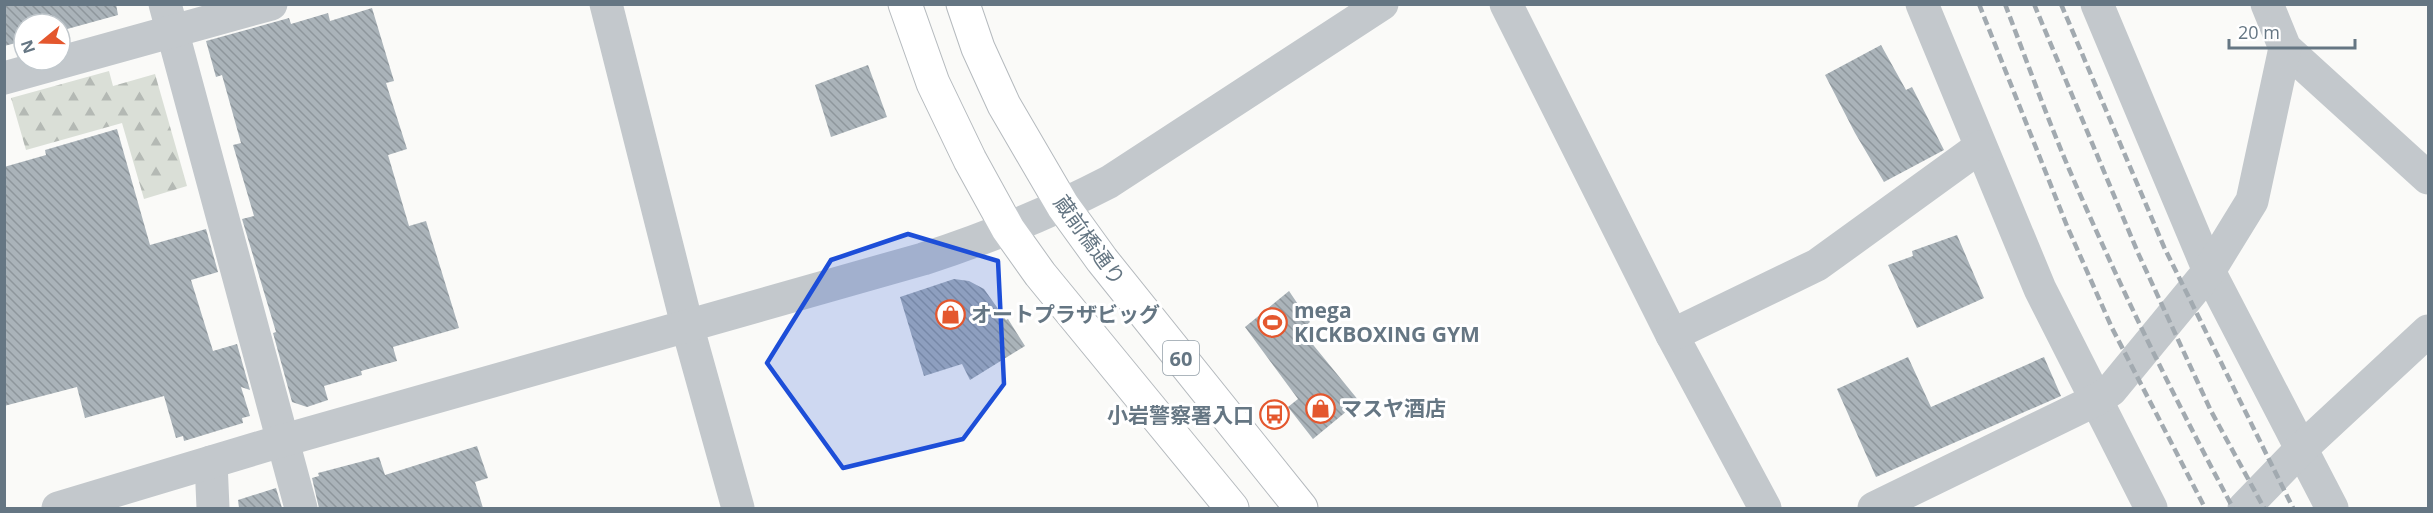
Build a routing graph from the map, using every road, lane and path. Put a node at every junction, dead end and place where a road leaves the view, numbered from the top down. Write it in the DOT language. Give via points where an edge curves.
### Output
graph roads {
  1 [pos="271,4"];
  2 [pos="606,4"];
  3 [pos="905,4"];
  4 [pos="963,4"];
  5 [pos="1382,4"];
  6 [pos="1506,4"];
  7 [pos="1922,4"];
  8 [pos="2097,4"];
  9 [pos="2267,4"];
  10 [pos="169,18"];
  11 [pos="2285,48"];
  12 [pos="4,78"];
  13 [pos="1980,147"];
  14 [pos="2428,178"];
  15 [pos="1063,206"];
  16 [pos="1008,229"];
  17 [pos="2209,271"];
  18 [pos="687,325"];
  19 [pos="2428,331"];
  20 [pos="1672,335"];
  21 [pos="2096,400"];
  22 [pos="281,441"];
  23 [pos="2301,450"];
  24 [pos="211,462"];
  25 [pos="57,508"];
  26 [pos="213,508"];
  27 [pos="301,508"];
  28 [pos="738,508"];
  29 [pos="1232,508"];
  30 [pos="1301,508"];
  31 [pos="1765,508"];
  32 [pos="1874,508"];
  33 [pos="2151,508"];
  34 [pos="2244,508"];
  35 [pos="2332,508"];
  1 -- 10 [label="street"];
  2 -- 18 [label="street"];
  3 -- 16 [label="main road, 60" via="933,83"];
  4 -- 15 [label="main road, 蔵前橋通り / 60" via="1004,105"];
  5 -- 15 [label="street" via="1161,150"];
  6 -- 20 [label="street"];
  7 -- 13 [label="street"];
  8 -- 17 [label="street"];
  9 -- 11 [label="street"];
  10 -- 12 [label="street"];
  10 -- 22 [label="street"];
  11 -- 14 [label="street"];
  11 -- 17 [label="street" via="2252,201"];
  13 -- 20 [label="street" via="1817,265"];
  13 -- 21 [label="street" via="2040,289"];
  15 -- 16 [label="street"];
  15 -- 30 [label="main road, 蔵前橋通り / 60"];
  16 -- 18 [label="street" via="923,259"];
  16 -- 29 [label="main road, 60" via="1040,274"];
  17 -- 21 [label="street" via="2111,390"];
  17 -- 23 [label="street"];
  18 -- 22 [label="street"];
  18 -- 28 [label="street"];
  19 -- 23 [label="street"];
  20 -- 31 [label="street"];
  21 -- 32 [label="street"];
  21 -- 33 [label="street"];
  22 -- 24 [label="street"];
  22 -- 27 [label="street"];
  23 -- 34 [label="street"];
  23 -- 35 [label="street"];
  24 -- 25 [label="street"];
  24 -- 26 [label="street"];
}
